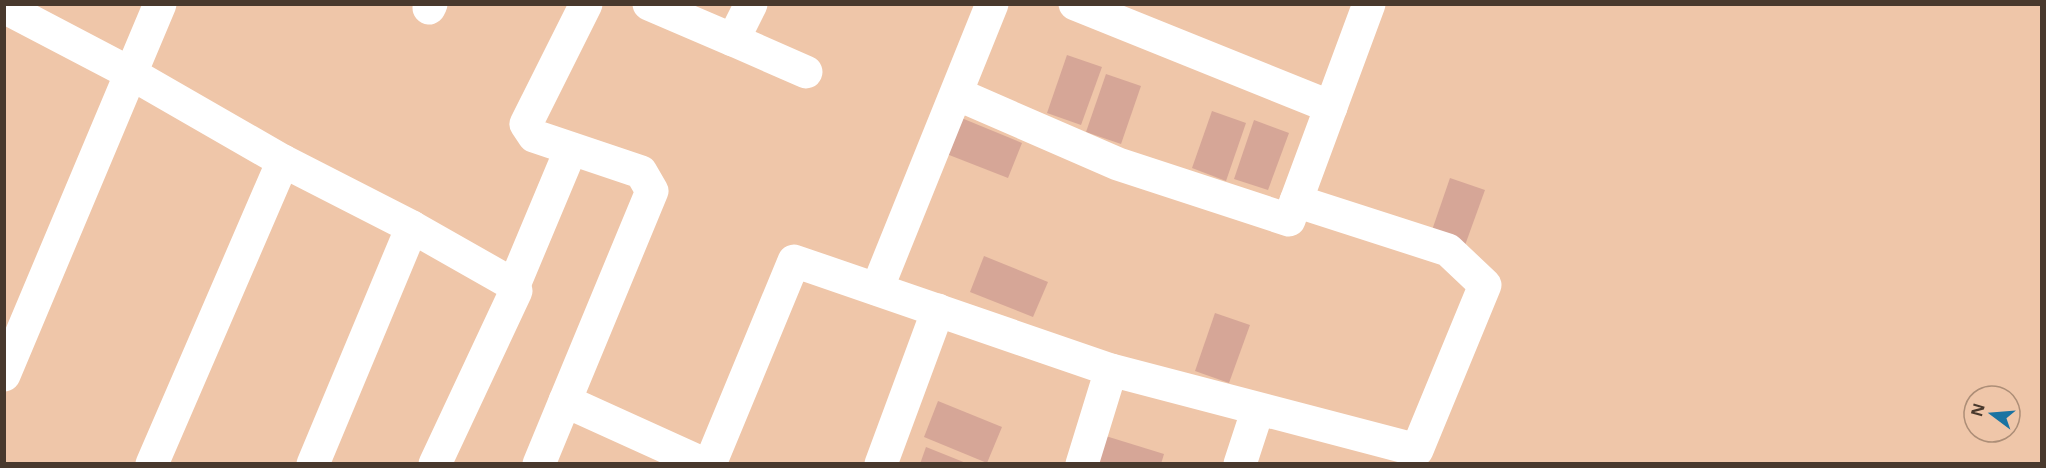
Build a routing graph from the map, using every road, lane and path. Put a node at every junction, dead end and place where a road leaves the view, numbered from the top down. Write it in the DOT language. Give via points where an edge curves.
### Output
graph roads {
  1 [pos="160,4"];
  2 [pos="586,4"];
  3 [pos="649,4"];
  4 [pos="751,4"];
  5 [pos="992,4"];
  6 [pos="1075,4"];
  7 [pos="1369,4"];
  8 [pos="4,7"];
  9 [pos="733,40"];
  10 [pos="806,72"];
  11 [pos="130,73"];
  12 [pos="957,94"];
  13 [pos="1331,107"];
  14 [pos="571,149"];
  15 [pos="283,161"];
  16 [pos="1296,201"];
  17 [pos="412,227"];
  18 [pos="514,285"];
  19 [pos="877,289"];
  20 [pos="938,310"];
  21 [pos="1111,370"];
  22 [pos="4,375"];
  23 [pos="566,401"];
  24 [pos="1258,409"];
  25 [pos="1414,457"];
  26 [pos="152,464"];
  27 [pos="313,464"];
  28 [pos="435,464"];
  29 [pos="538,464"];
  30 [pos="704,464"];
  31 [pos="710,464"];
  32 [pos="881,464"];
  33 [pos="1082,464"];
  34 [pos="1240,464"];
  1 -- 11 [label="street"];
  2 -- 14 [label="street" via="526,124 534,136"];
  3 -- 9 [label="street"];
  4 -- 9 [label="street"];
  5 -- 12 [label="street"];
  6 -- 13 [label="street"];
  7 -- 13 [label="street"];
  8 -- 11 [label="street"];
  9 -- 10 [label="street"];
  11 -- 15 [label="street"];
  11 -- 22 [label="street"];
  12 -- 16 [label="street" via="1118,164 1288,220"];
  12 -- 19 [label="street"];
  13 -- 16 [label="street"];
  14 -- 18 [label="street"];
  14 -- 23 [label="street" via="641,172 652,191"];
  15 -- 17 [label="street"];
  15 -- 26 [label="street"];
  16 -- 25 [label="street" via="1448,250 1485,285"];
  17 -- 18 [label="street"];
  17 -- 27 [label="street"];
  18 -- 28 [label="street" via="516,291"];
  19 -- 20 [label="street"];
  19 -- 31 [label="street" via="794,261"];
  20 -- 21 [label="street"];
  20 -- 32 [label="street"];
  21 -- 24 [label="street"];
  21 -- 33 [label="street"];
  23 -- 29 [label="street"];
  23 -- 30 [label="street"];
  24 -- 25 [label="street"];
  24 -- 34 [label="street"];
}
